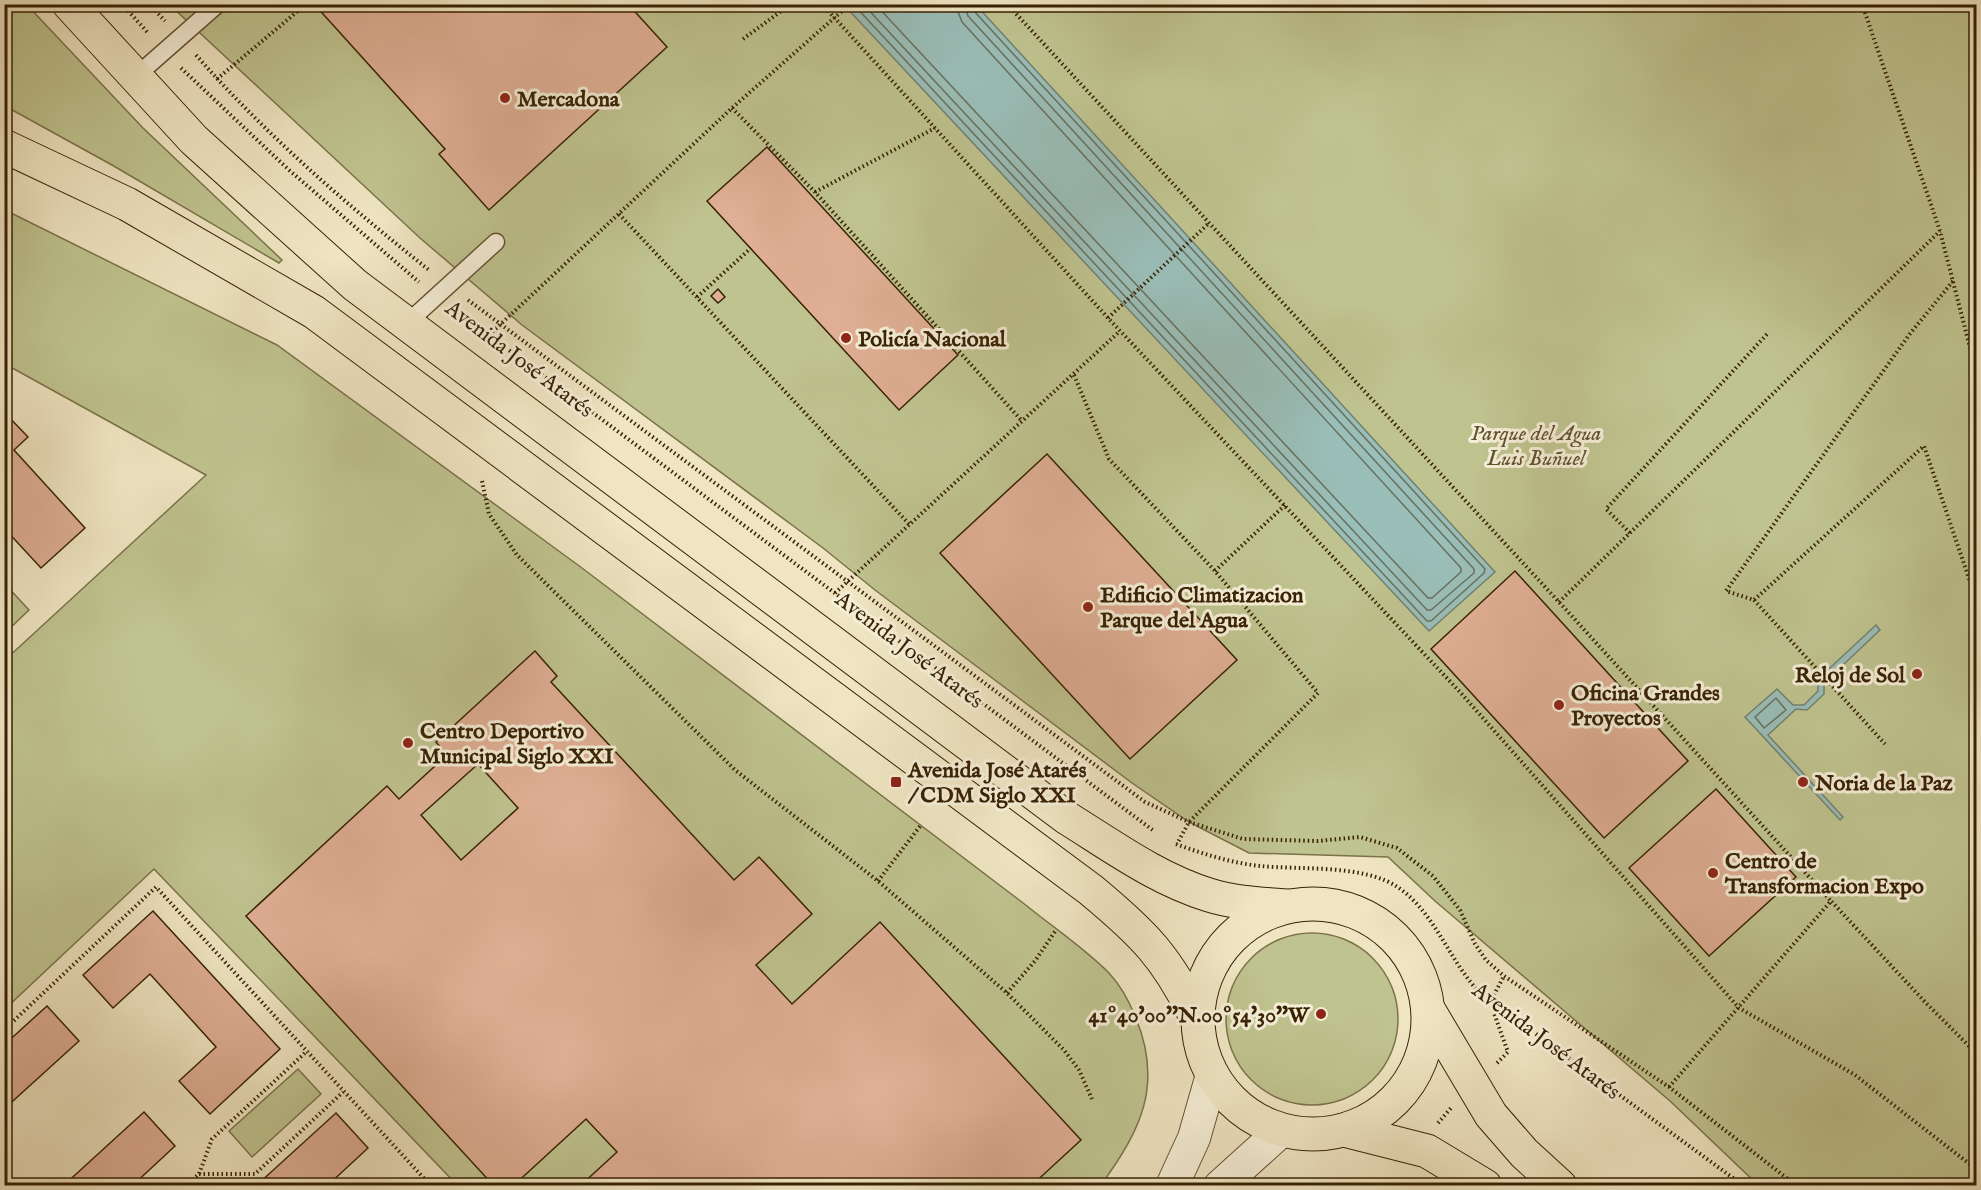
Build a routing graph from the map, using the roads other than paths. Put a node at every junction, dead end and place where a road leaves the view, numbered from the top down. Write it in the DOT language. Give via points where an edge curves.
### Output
graph roads {
  1 [pos="69,4"];
  2 [pos="218,4"];
  3 [pos="135,77"];
  4 [pos="4,146"];
  5 [pos="496,242"];
  6 [pos="406,324"];
  7 [pos="1287,906"];
  8 [pos="1428,1010"];
  9 [pos="1197,1019"];
  10 [pos="1212,1075"];
  11 [pos="1282,1130"];
  12 [pos="1344,1130"];
  13 [pos="1172,1185"];
  14 [pos="1220,1185"];
  15 [pos="1485,1185"];
  16 [pos="1560,1185"];
  1 -- 3 [label="main road, Avenida José Atarés"];
  2 -- 3 [label="lane"];
  3 -- 6 [label="main road, Avenida José Atarés" via="194,140 293,232"];
  4 -- 9 [label="main road" via="127,204 314,312 1091,890 1153,946 1170,967"];
  5 -- 6 [label="lane"];
  6 -- 7 [label="main road, Avenida José Atarés" via="1067,818 1184,886 1234,901"];
  7 -- 8 [label="main road" via="1320,903 1352,910 1381,926 1405,949 1420,978"];
  7 -- 9 [label="main road" via="1258,917 1233,936 1213,960"];
  8 -- 12 [label="main road" via="1426,1041 1415,1071 1397,1097 1373,1117"];
  8 -- 16 [label="main road" via="1491,1115 1524,1153"];
  9 -- 10 [label="main road" via="1201,1048"];
  10 -- 11 [label="main road" via="1230,1100 1254,1119"];
  10 -- 13 [label="street" via="1194,1138"];
  11 -- 12 [label="main road" via="1313,1134"];
  11 -- 14 [label="street"];
  12 -- 15 [label="main road" via="1427,1151"];
}
